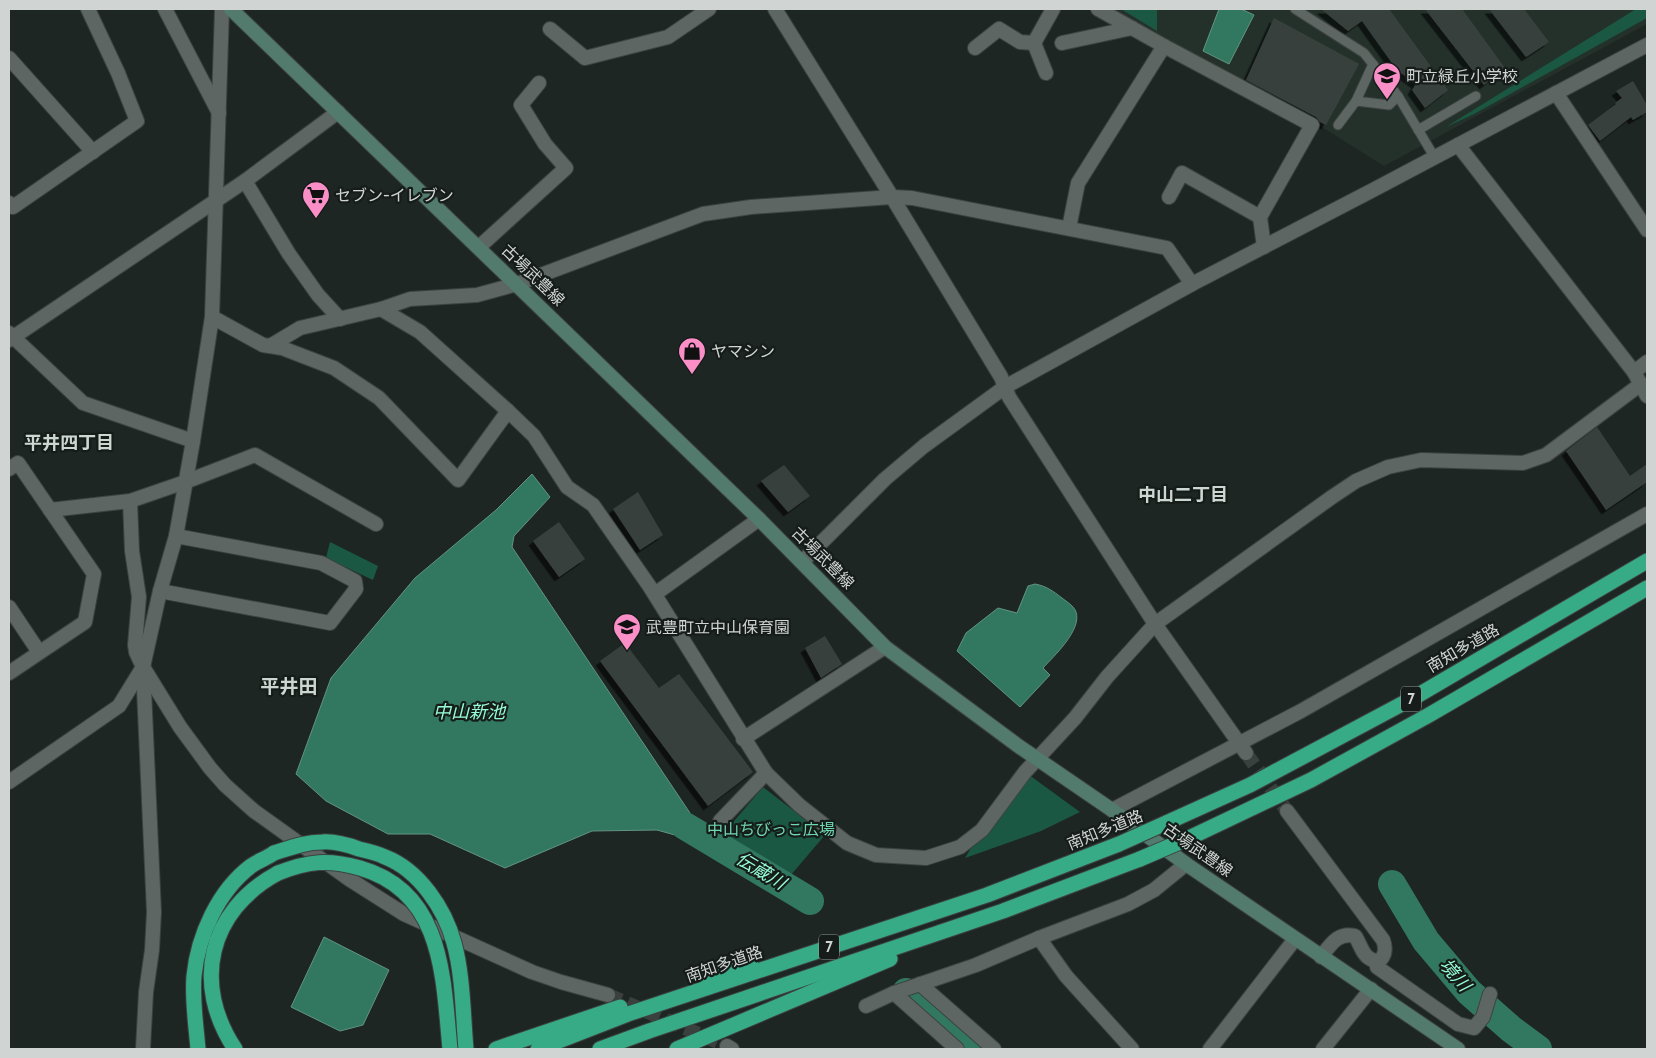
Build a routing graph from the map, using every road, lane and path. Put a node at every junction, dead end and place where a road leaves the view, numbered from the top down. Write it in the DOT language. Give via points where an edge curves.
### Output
graph roads {
  1 [pos="88,9"];
  2 [pos="165,9"];
  3 [pos="222,9"];
  4 [pos="231,9"];
  5 [pos="709,9"];
  6 [pos="776,9"];
  7 [pos="1053,9"];
  8 [pos="1098,9"];
  9 [pos="1295,9"];
  10 [pos="1132,28"];
  11 [pos="550,29"];
  12 [pos="1034,43"];
  13 [pos="1062,43"];
  14 [pos="1647,45"];
  15 [pos="1164,46"];
  16 [pos="975,48"];
  17 [pos="9,58"];
  18 [pos="1373,64"];
  19 [pos="1046,73"];
  20 [pos="538,83"];
  21 [pos="1556,93"];
  22 [pos="1398,96"];
  23 [pos="1476,96"];
  24 [pos="1356,101"];
  25 [pos="219,112"];
  26 [pos="338,112"];
  27 [pos="1338,125"];
  28 [pos="1418,130"];
  29 [pos="1458,145"];
  30 [pos="93,152"];
  31 [pos="1435,158"];
  32 [pos="245,181"];
  33 [pos="892,197"];
  34 [pos="1169,197"];
  35 [pos="215,201"];
  36 [pos="9,202"];
  37 [pos="1260,217"];
  38 [pos="1069,228"];
  39 [pos="1647,230"];
  40 [pos="479,247"];
  41 [pos="1264,247"];
  42 [pos="516,284"];
  43 [pos="1192,284"];
  44 [pos="381,309"];
  45 [pos="212,317"];
  46 [pos="340,319"];
  47 [pos="10,336"];
  48 [pos="270,346"];
  49 [pos="1647,362"];
  50 [pos="1640,384"];
  51 [pos="1005,387"];
  52 [pos="508,411"];
  53 [pos="193,441"];
  54 [pos="9,469"];
  55 [pos="186,482"];
  56 [pos="130,500"];
  57 [pos="50,510"];
  58 [pos="1647,514"];
  59 [pos="759,519"];
  60 [pos="376,524"];
  61 [pos="176,536"];
  62 [pos="1647,561"];
  63 [pos="802,562"];
  64 [pos="1647,588"];
  65 [pos="160,591"];
  66 [pos="655,594"];
  67 [pos="9,607"];
  68 [pos="1155,624"];
  69 [pos="885,647"];
  70 [pos="39,652"];
  71 [pos="143,666"];
  72 [pos="9,673"];
  73 [pos="744,740"];
  74 [pos="1242,748"];
  75 [pos="1037,758"];
  76 [pos="766,773"];
  77 [pos="9,782"];
  78 [pos="1112,810"];
  79 [pos="1287,811"];
  80 [pos="720,821"];
  81 [pos="1186,864"];
  82 [pos="964,924"];
  83 [pos="1039,938"];
  84 [pos="1295,939"];
  85 [pos="1321,956"];
  86 [pos="795,958"];
  87 [pos="1376,961"];
  88 [pos="920,985"];
  89 [pos="1371,989"];
  90 [pos="895,993"];
  91 [pos="608,994"];
  92 [pos="1490,994"];
  93 [pos="866,1006"];
  94 [pos="143,1049"];
  95 [pos="198,1049"];
  96 [pos="235,1049"];
  97 [pos="450,1049"];
  98 [pos="466,1049"];
  99 [pos="496,1049"];
  100 [pos="538,1049"];
  101 [pos="600,1049"];
  102 [pos="677,1049"];
  103 [pos="958,1049"];
  104 [pos="994,1049"];
  105 [pos="1132,1049"];
  106 [pos="1210,1049"];
  107 [pos="1323,1049"];
  108 [pos="1458,1049"];
  1 -- 30 [label="street" via="137,121"];
  2 -- 25 [label="street"];
  3 -- 25 [label="street"];
  4 -- 26 [label="main road, 古場武豊線"];
  5 -- 11 [label="street" via="668,37 585,58"];
  6 -- 33 [label="street"];
  7 -- 12 [label="street"];
  8 -- 10 [label="street"];
  9 -- 18 [label="lane" via="1364,53"];
  10 -- 13 [label="street"];
  10 -- 15 [label="street"];
  12 -- 16 [label="street" via="1020,42 999,29"];
  12 -- 19 [label="street"];
  14 -- 21 [label="street"];
  15 -- 37 [label="street" via="1312,125"];
  15 -- 38 [label="street" via="1078,183"];
  17 -- 30 [label="street"];
  18 -- 22 [label="lane"];
  18 -- 24 [label="lane"];
  20 -- 40 [label="street" via="521,104 546,144 566,168"];
  21 -- 29 [label="street"];
  21 -- 39 [label="street"];
  22 -- 24 [label="lane" via="1389,105"];
  22 -- 28 [label="lane"];
  23 -- 28 [label="lane"];
  24 -- 27 [label="lane"];
  25 -- 35 [label="street"];
  26 -- 32 [label="street"];
  26 -- 40 [label="main road, 古場武豊線"];
  28 -- 31 [label="lane"];
  29 -- 31 [label="street"];
  29 -- 50 [label="street"];
  30 -- 36 [label="street" via="13,207"];
  31 -- 41 [label="street"];
  32 -- 35 [label="street"];
  32 -- 46 [label="street" via="289,254"];
  33 -- 38 [label="street"];
  33 -- 42 [label="street" via="751,207 703,214"];
  33 -- 51 [label="street"];
  34 -- 37 [label="street" via="1182,173"];
  35 -- 45 [label="street"];
  35 -- 47 [label="street"];
  37 -- 41 [label="street"];
  38 -- 43 [label="street" via="1167,248"];
  40 -- 42 [label="main road, 古場武豊線"];
  41 -- 43 [label="street"];
  42 -- 44 [label="street" via="477,295 410,299"];
  42 -- 59 [label="main road, 古場武豊線"];
  43 -- 51 [label="street"];
  44 -- 46 [label="street"];
  44 -- 52 [label="street" via="420,332"];
  45 -- 48 [label="street"];
  45 -- 53 [label="street"];
  46 -- 48 [label="street" via="300,328"];
  47 -- 53 [label="street" via="83,403"];
  48 -- 52 [label="street" via="334,368 379,398 458,480"];
  49 -- 50 [label="street"];
  50 -- 68 [label="street" via="1538,458 1523,463 1421,460 1388,467 1356,481"];
  51 -- 63 [label="street" via="885,479"];
  51 -- 68 [label="street"];
  52 -- 66 [label="street" via="534,436 567,487 593,505"];
  53 -- 55 [label="street"];
  54 -- 57 [label="street" via="18,462"];
  55 -- 56 [label="street"];
  55 -- 60 [label="street" via="255,456"];
  55 -- 61 [label="street"];
  56 -- 57 [label="street"];
  56 -- 71 [label="street" via="132,551 139,597 135,645"];
  57 -- 70 [label="street" via="94,574 85,622"];
  58 -- 74 [label="street" via="1301,710"];
  59 -- 63 [label="main road, 古場武豊線"];
  59 -- 66 [label="street"];
  61 -- 65 [label="street"];
  61 -- 65 [label="street" via="321,564 355,580 356,589 330,623"];
  62 -- 86 [label="highway, 南知多道路 / 7, bridge" via="1415,697 1250,785 1119,844 987,895"];
  63 -- 69 [label="main road, 古場武豊線"];
  64 -- 82 [label="highway, 7, bridge" via="1311,780 1140,859"];
  65 -- 71 [label="street"];
  66 -- 73 [label="street"];
  67 -- 70 [label="street"];
  68 -- 74 [label="street"];
  68 -- 75 [label="street" via="1076,718"];
  69 -- 73 [label="street"];
  69 -- 75 [label="main road, 古場武豊線"];
  70 -- 72 [label="street"];
  71 -- 77 [label="street" via="119,706"];
  71 -- 91 [label="street" via="180,727 225,785 254,811 349,879 404,914 532,972"];
  71 -- 94 [label="street" via="154,912"];
  73 -- 76 [label="street"];
  74 -- 78 [label="street"];
  75 -- 76 [label="street" via="982,830 960,847 926,858 876,854 847,843 799,805"];
  75 -- 78 [label="main road, 古場武豊線"];
  76 -- 80 [label="street"];
  78 -- 81 [label="main road, 古場武豊線"];
  79 -- 87 [label="street" via="1383,940 1386,950"];
  81 -- 83 [label="street" via="1154,890 1128,904"];
  81 -- 84 [label="main road, 古場武豊線"];
  82 -- 101 [label="highway, 7"];
  82 -- 102 [label="highway" via="862,972"];
  83 -- 88 [label="street"];
  83 -- 105 [label="street" via="1066,976"];
  84 -- 85 [label="main road, 古場武豊線"];
  84 -- 106 [label="street"];
  85 -- 87 [label="street" via="1334,940 1350,935 1356,936 1364,954"];
  85 -- 89 [label="main road, 古場武豊線"];
  86 -- 99 [label="highway" via="730,969"];
  86 -- 100 [label="highway, 南知多道路 / 7" via="628,1014"];
  87 -- 92 [label="street" via="1377,968 1458,1024 1474,1028 1483,1017"];
  88 -- 90 [label="street"];
  88 -- 104 [label="street"];
  89 -- 107 [label="street"];
  89 -- 108 [label="main road, 古場武豊線"];
  90 -- 93 [label="street"];
  90 -- 103 [label="street"];
  95 -- 98 [label="highway, bridge" via="194,977 198,951 218,903 251,866 274,854 324,841 386,857 409,872 428,892 444,917 454,943"];
  96 -- 97 [label="highway, bridge" via="218,1019 212,996 211,972 216,943 227,919 253,890 278,874 296,866 326,861 369,870 395,884 426,918 440,959"];
}
